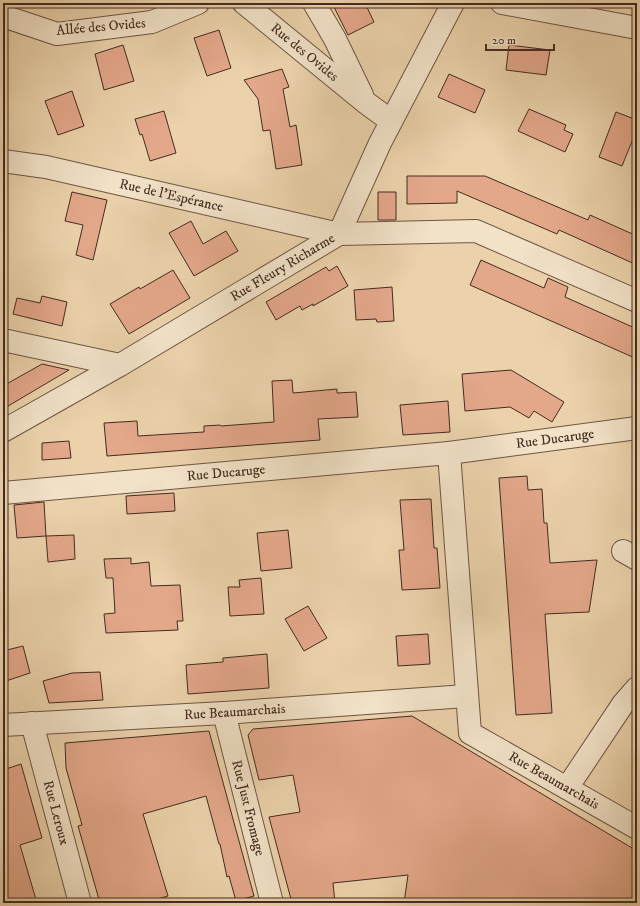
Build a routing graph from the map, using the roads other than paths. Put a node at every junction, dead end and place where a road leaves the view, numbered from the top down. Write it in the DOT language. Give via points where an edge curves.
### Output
graph roads {
  1 [pos="198,3"];
  2 [pos="244,3"];
  3 [pos="314,3"];
  4 [pos="453,3"];
  5 [pos="502,3"];
  6 [pos="3,16"];
  7 [pos="637,28"];
  8 [pos="365,102"];
  9 [pos="391,121"];
  10 [pos="3,162"];
  11 [pos="339,234"];
  12 [pos="637,301"];
  13 [pos="3,340"];
  14 [pos="120,365"];
  15 [pos="637,428"];
  16 [pos="3,431"];
  17 [pos="449,453"];
  18 [pos="3,493"];
  19 [pos="637,688"];
  20 [pos="466,696"];
  21 [pos="224,713"];
  22 [pos="32,723"];
  23 [pos="3,725"];
  24 [pos="567,788"];
  25 [pos="637,828"];
  26 [pos="80,903"];
  27 [pos="272,903"];
  1 -- 6 [label="street, Allée des Ovides" via="152,22 57,34"];
  2 -- 8 [label="street, Rue des Ovides"];
  3 -- 8 [label="street, Rue des Ovides" via="335,39"];
  4 -- 9 [label="street, Rue Fleury Richarme"];
  5 -- 7 [label="street"];
  8 -- 9 [label="street, Rue des Ovides"];
  9 -- 11 [label="street, Rue Fleury Richarme"];
  10 -- 11 [label="street, Rue de l’Espérance" via="46,167"];
  11 -- 12 [label="street" via="476,230"];
  11 -- 14 [label="street, Rue Fleury Richarme"];
  13 -- 14 [label="street"];
  14 -- 16 [label="street, Rue Fleury Richarme"];
  15 -- 17 [label="street, Rue Ducaruge"];
  17 -- 18 [label="street, Rue Ducaruge"];
  17 -- 20 [label="street"];
  19 -- 24 [label="street" via="623,704"];
  20 -- 21 [label="street, Rue Beaumarchais"];
  20 -- 24 [label="street, Rue Beaumarchais" via="470,733"];
  21 -- 22 [label="street, Rue Beaumarchais"];
  21 -- 27 [label="street, Rue Just Fromage"];
  22 -- 23 [label="street, Rue Beaumarchais"];
  22 -- 26 [label="street, Rue Leroux"];
  24 -- 25 [label="street, Rue Beaumarchais"];
}
